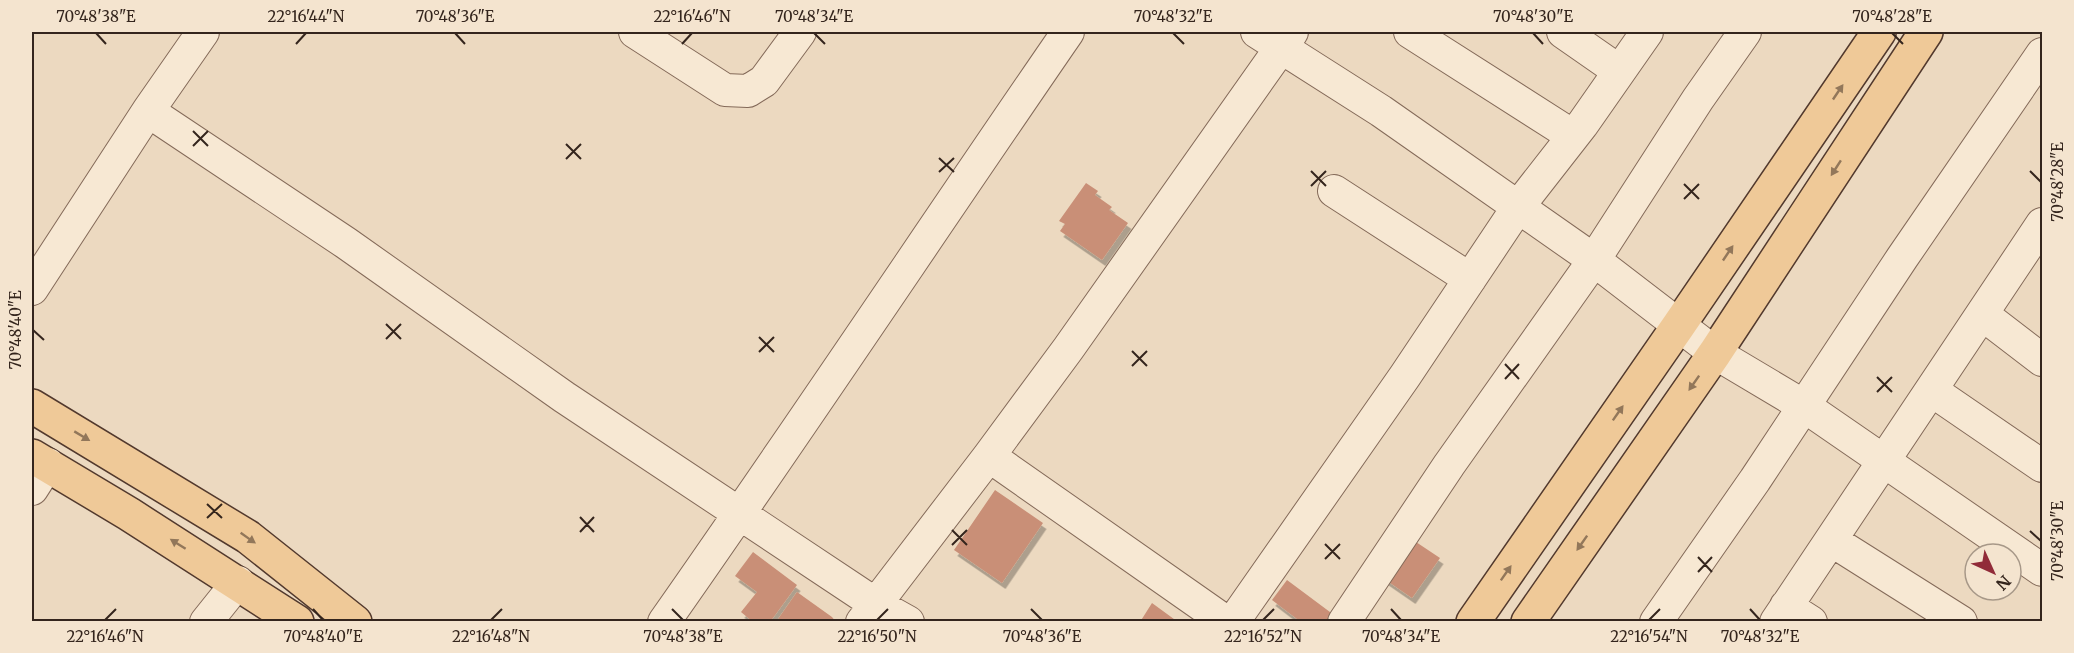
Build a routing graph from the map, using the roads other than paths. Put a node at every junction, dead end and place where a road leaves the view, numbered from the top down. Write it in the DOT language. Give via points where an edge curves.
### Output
graph roads {
  1 [pos="203,32"];
  2 [pos="635,32"];
  3 [pos="800,32"];
  4 [pos="1068,32"];
  5 [pos="1410,32"];
  6 [pos="1563,32"];
  7 [pos="1647,32"];
  8 [pos="1745,32"];
  9 [pos="1879,32"];
  10 [pos="1926,32"];
  11 [pos="1277,37"];
  12 [pos="2043,54"];
  13 [pos="1619,71"];
  14 [pos="148,111"];
  15 [pos="1573,136"];
  16 [pos="1334,191"];
  17 [pos="1518,207"];
  18 [pos="2043,224"];
  19 [pos="1594,260"];
  20 [pos="1470,279"];
  21 [pos="32,290"];
  22 [pos="1982,314"];
  23 [pos="1679,325"];
  24 [pos="1715,353"];
  25 [pos="2043,360"];
  26 [pos="1931,390"];
  27 [pos="32,406"];
  28 [pos="1804,406"];
  29 [pos="989,456"];
  30 [pos="1883,462"];
  31 [pos="2043,466"];
  32 [pos="37,470"];
  33 [pos="740,514"];
  34 [pos="1831,540"];
  35 [pos="2043,570"];
  36 [pos="238,582"];
  37 [pos="868,612"];
  38 [pos="1791,616"];
  39 [pos="206,621"];
  40 [pos="297,621"];
  41 [pos="355,621"];
  42 [pos="664,621"];
  43 [pos="908,621"];
  44 [pos="1226,621"];
  45 [pos="1233,621"];
  46 [pos="1344,621"];
  47 [pos="1473,621"];
  48 [pos="1528,621"];
  49 [pos="1656,621"];
  50 [pos="1961,621"];
  1 -- 14 [label="street"];
  2 -- 3 [label="street" via="725,90 748,91 764,81"];
  4 -- 33 [label="street"];
  5 -- 15 [label="street"];
  6 -- 13 [label="street"];
  7 -- 13 [label="street"];
  8 -- 19 [label="street"];
  23 -- 9 [label="main road, one-way"];
  10 -- 24 [label="main road, one-way"];
  11 -- 17 [label="street"];
  11 -- 29 [label="street" via="1068,349"];
  12 -- 28 [label="street"];
  13 -- 15 [label="street"];
  14 -- 21 [label="street"];
  14 -- 33 [label="street"];
  15 -- 17 [label="street"];
  16 -- 20 [label="street"];
  17 -- 19 [label="street"];
  17 -- 20 [label="street"];
  18 -- 22 [label="street"];
  19 -- 23 [label="street"];
  19 -- 46 [label="street"];
  20 -- 45 [label="street"];
  22 -- 25 [label="street"];
  22 -- 26 [label="street"];
  23 -- 24 [label="street"];
  47 -- 23 [label="main road, one-way"];
  24 -- 28 [label="street"];
  24 -- 48 [label="main road, one-way"];
  26 -- 30 [label="street"];
  26 -- 31 [label="street"];
  27 -- 41 [label="main road, one-way" via="248,537"];
  28 -- 30 [label="street"];
  28 -- 49 [label="street"];
  29 -- 37 [label="street"];
  29 -- 44 [label="street"];
  30 -- 34 [label="street"];
  30 -- 35 [label="street"];
  36 -- 32 [label="main road, one-way"];
  33 -- 37 [label="street"];
  33 -- 42 [label="street"];
  34 -- 38 [label="street"];
  34 -- 50 [label="street"];
  36 -- 39 [label="street"];
  36 -- 40 [label="main road"];
  37 -- 43 [label="street"];
}
